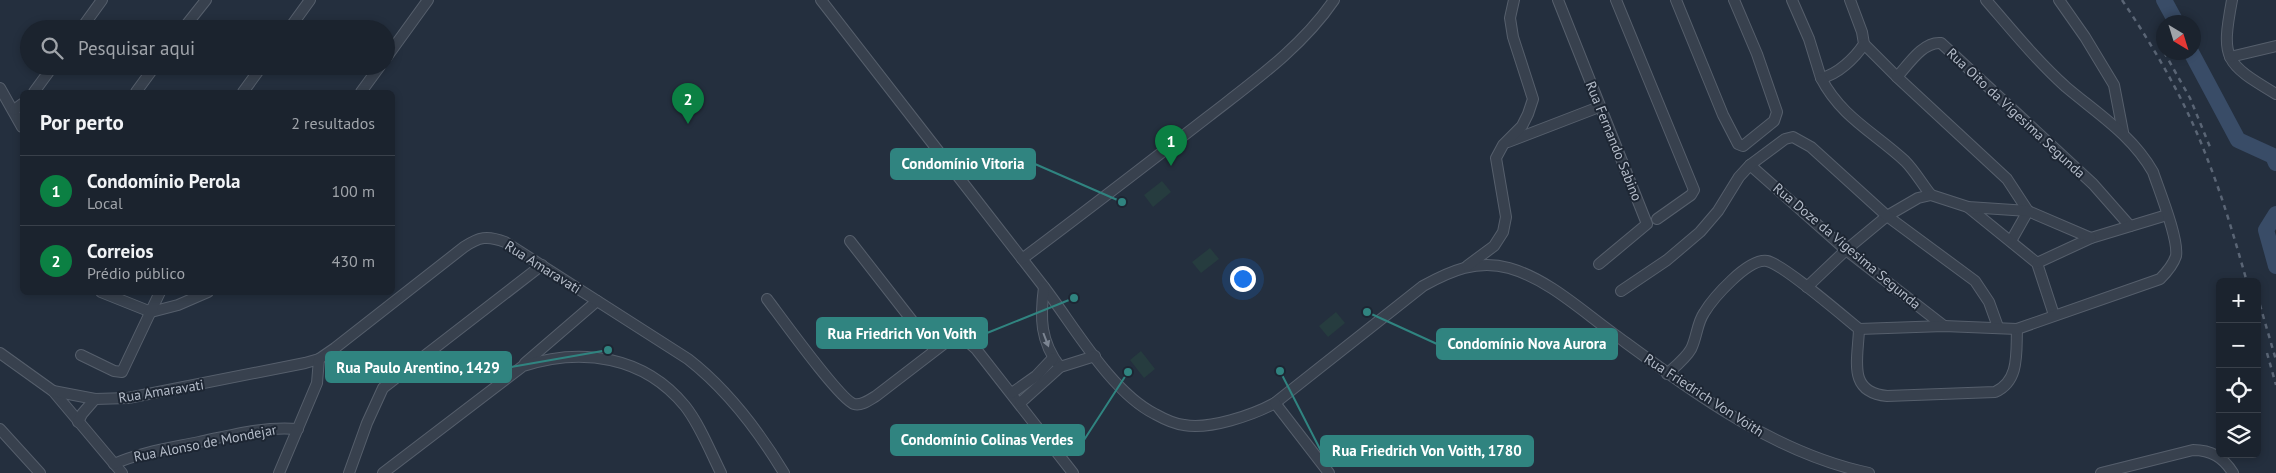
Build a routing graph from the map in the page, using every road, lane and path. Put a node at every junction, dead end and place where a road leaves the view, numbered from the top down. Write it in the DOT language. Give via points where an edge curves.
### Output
graph roads {
  1 [pos="102,0"];
  2 [pos="206,0"];
  3 [pos="310,0"];
  4 [pos="428,0"];
  5 [pos="820,0"];
  6 [pos="1334,0"];
  7 [pos="1514,0"];
  8 [pos="1558,0"];
  9 [pos="1616,0"];
  10 [pos="1676,0"];
  11 [pos="1734,0"];
  12 [pos="1792,0"];
  13 [pos="1850,0"];
  14 [pos="1986,0"];
  15 [pos="2059,0"];
  16 [pos="2232,0"];
  17 [pos="88,20"];
  18 [pos="191,20"];
  19 [pos="296,20"];
  20 [pos="1864,44"];
  21 [pos="395,46"];
  22 [pos="2276,46"];
  23 [pos="2230,57"];
  24 [pos="46,75"];
  25 [pos="149,75"];
  26 [pos="255,75"];
  27 [pos="373,75"];
  28 [pos="1897,77"];
  29 [pos="1821,78"];
  30 [pos="0,88"];
  31 [pos="35,90"];
  32 [pos="138,90"];
  33 [pos="244,90"];
  34 [pos="362,90"];
  35 [pos="2276,94"];
  36 [pos="18,107"];
  37 [pos="1599,107"];
  38 [pos="2123,132"];
  39 [pos="1503,144"];
  40 [pos="1750,165"];
  41 [pos="1930,195"];
  42 [pos="1968,207"];
  43 [pos="2028,211"];
  44 [pos="2167,215"];
  45 [pos="1887,216"];
  46 [pos="1657,219"];
  47 [pos="2130,226"];
  48 [pos="2091,238"];
  49 [pos="850,241"];
  50 [pos="2011,241"];
  51 [pos="1846,250"];
  52 [pos="1022,259"];
  53 [pos="2037,263"];
  54 [pos="1599,264"];
  55 [pos="542,265"];
  56 [pos="1468,266"];
  57 [pos="1044,287"];
  58 [pos="1807,287"];
  59 [pos="1621,291"];
  60 [pos="108,295"];
  61 [pos="158,295"];
  62 [pos="201,295"];
  63 [pos="766,299"];
  64 [pos="597,301"];
  65 [pos="150,312"];
  66 [pos="2054,315"];
  67 [pos="1944,326"];
  68 [pos="1998,327"];
  69 [pos="1859,329"];
  70 [pos="2017,329"];
  71 [pos="934,350"];
  72 [pos="0,353"];
  73 [pos="81,355"];
  74 [pos="1095,356"];
  75 [pos="1053,358"];
  76 [pos="319,359"];
  77 [pos="522,366"];
  78 [pos="1060,367"];
  79 [pos="1668,374"];
  80 [pos="52,391"];
  81 [pos="1012,393"];
  82 [pos="95,399"];
  83 [pos="1020,403"];
  84 [pos="1275,403"];
  85 [pos="78,422"];
  86 [pos="298,428"];
  87 [pos="0,429"];
  88 [pos="114,464"];
  89 [pos="40,473"];
  90 [pos="122,473"];
  91 [pos="279,473"];
  92 [pos="349,473"];
  93 [pos="383,473"];
  94 [pos="721,473"];
  95 [pos="784,473"];
  96 [pos="1073,473"];
  97 [pos="1329,473"];
  98 [pos="1868,473"];
  99 [pos="2101,473"];
  100 [pos="2233,473"];
  1 -- 17 [label="street"];
  2 -- 18 [label="street"];
  3 -- 19 [label="street"];
  4 -- 21 [label="street"];
  5 -- 52 [label="street, Rua Friedrich Von Voith"];
  6 -- 52 [label="street" via="1317,23 1268,69"];
  7 -- 39 [label="street" via="1510,18 1513,37 1532,99 1522,126"];
  8 -- 37 [label="street, Rua Fernando Sabino"];
  9 -- 46 [label="street" via="1694,190"];
  10 -- 11 [label="street" via="1723,114 1738,144 1743,146 1774,121 1777,112"];
  12 -- 29 [label="street"];
  13 -- 20 [label="street"];
  14 -- 38 [label="street" via="2065,86"];
  15 -- 38 [label="street" via="2114,85"];
  16 -- 23 [label="street" via="2225,44"];
  20 -- 28 [label="street"];
  20 -- 29 [label="street" via="1836,72"];
  22 -- 23 [label="street"];
  23 -- 35 [label="street" via="2242,72"];
  24 -- 31 [label="street"];
  25 -- 32 [label="street"];
  26 -- 33 [label="street"];
  27 -- 34 [label="street"];
  28 -- 43 [label="street" via="2007,179"];
  28 -- 47 [label="street, Rua Oito da Vigesima Segunda" via="1923,49 1934,42 1941,43 2093,184"];
  29 -- 41 [label="street" via="1830,96 1903,160"];
  30 -- 36 [label="street"];
  37 -- 39 [label="street"];
  37 -- 54 [label="street, Rua Fernando Sabino" via="1647,224"];
  38 -- 44 [label="street" via="2154,172"];
  39 -- 56 [label="street" via="1496,161 1506,217 1503,232 1494,246"];
  40 -- 45 [label="street" via="1793,136"];
  40 -- 51 [label="street, Rua Doze da Vigesima Segunda"];
  40 -- 59 [label="street" via="1700,232 1667,260"];
  41 -- 42 [label="street"];
  41 -- 45 [label="street" via="1918,198"];
  42 -- 43 [label="street"];
  42 -- 50 [label="street"];
  43 -- 48 [label="street"];
  43 -- 50 [label="street"];
  44 -- 47 [label="street"];
  44 -- 66 [label="street" via="2176,254 2172,266 2160,279"];
  45 -- 51 [label="street"];
  45 -- 68 [label="street" via="1975,281 1989,302"];
  47 -- 48 [label="street"];
  48 -- 53 [label="street"];
  49 -- 71 [label="street"];
  50 -- 53 [label="street"];
  51 -- 58 [label="street"];
  51 -- 67 [label="street, Rua Doze da Vigesima Segunda"];
  52 -- 57 [label="street, Rua Friedrich Von Voith"];
  53 -- 66 [label="street"];
  55 -- 64 [label="street, Rua Amaravati"];
  55 -- 76 [label="street, Rua Amaravati" via="505,242 477,238"];
  55 -- 92 [label="street" via="382,388"];
  56 -- 79 [label="street, Rua Friedrich Von Voith" via="1509,268 1548,286"];
  56 -- 84 [label="street, Rua Friedrich Von Voith" via="1447,272 1423,286"];
  57 -- 74 [label="street, Rua Friedrich Von Voith"];
  57 -- 75 [label="street, one-way" via="1040,319"];
  58 -- 69 [label="street"];
  58 -- 79 [label="street" via="1773,263 1762,261 1751,266 1720,290 1702,314 1690,350"];
  60 -- 65 [label="street"];
  61 -- 65 [label="street"];
  62 -- 65 [label="street"];
  63 -- 71 [label="street" via="848,401 860,404 876,396"];
  64 -- 77 [label="street"];
  64 -- 95 [label="street, Rua Amaravati" via="704,371 736,404"];
  65 -- 73 [label="street" via="122,372"];
  66 -- 70 [label="street"];
  67 -- 68 [label="street"];
  67 -- 69 [label="street"];
  68 -- 70 [label="street"];
  69 -- 70 [label="street" via="1858,376 1864,389 1873,395 1887,396 1995,392 2003,388 2014,370"];
  71 -- 81 [label="street" via="954,340 967,341"];
  72 -- 80 [label="street"];
  74 -- 78 [label="street"];
  74 -- 84 [label="street, Rua Friedrich Von Voith" via="1140,406 1184,426 1249,415"];
  75 -- 78 [label="street"];
  75 -- 81 [label="street" via="1036,376"];
  76 -- 82 [label="street, Rua Amaravati" via="274,371 146,395"];
  76 -- 86 [label="street" via="317,382"];
  77 -- 93 [label="street"];
  77 -- 94 [label="street" via="541,360 580,356 609,358 633,366 670,390 685,407"];
  78 -- 83 [label="street"];
  79 -- 98 [label="street, Rua Friedrich Von Voith" via="1769,437 1842,467"];
  80 -- 82 [label="street, Rua Amaravati"];
  80 -- 85 [label="street"];
  81 -- 83 [label="street"];
  82 -- 85 [label="street"];
  83 -- 96 [label="street"];
  84 -- 97 [label="street"];
  85 -- 88 [label="street"];
  86 -- 88 [label="street, Rua Alonso de Mondejar" via="237,434 140,454"];
  86 -- 91 [label="street"];
  87 -- 89 [label="street"];
  88 -- 90 [label="street"];
  99 -- 100 [label="street" via="2193,450 2214,454 2224,460"];
}
